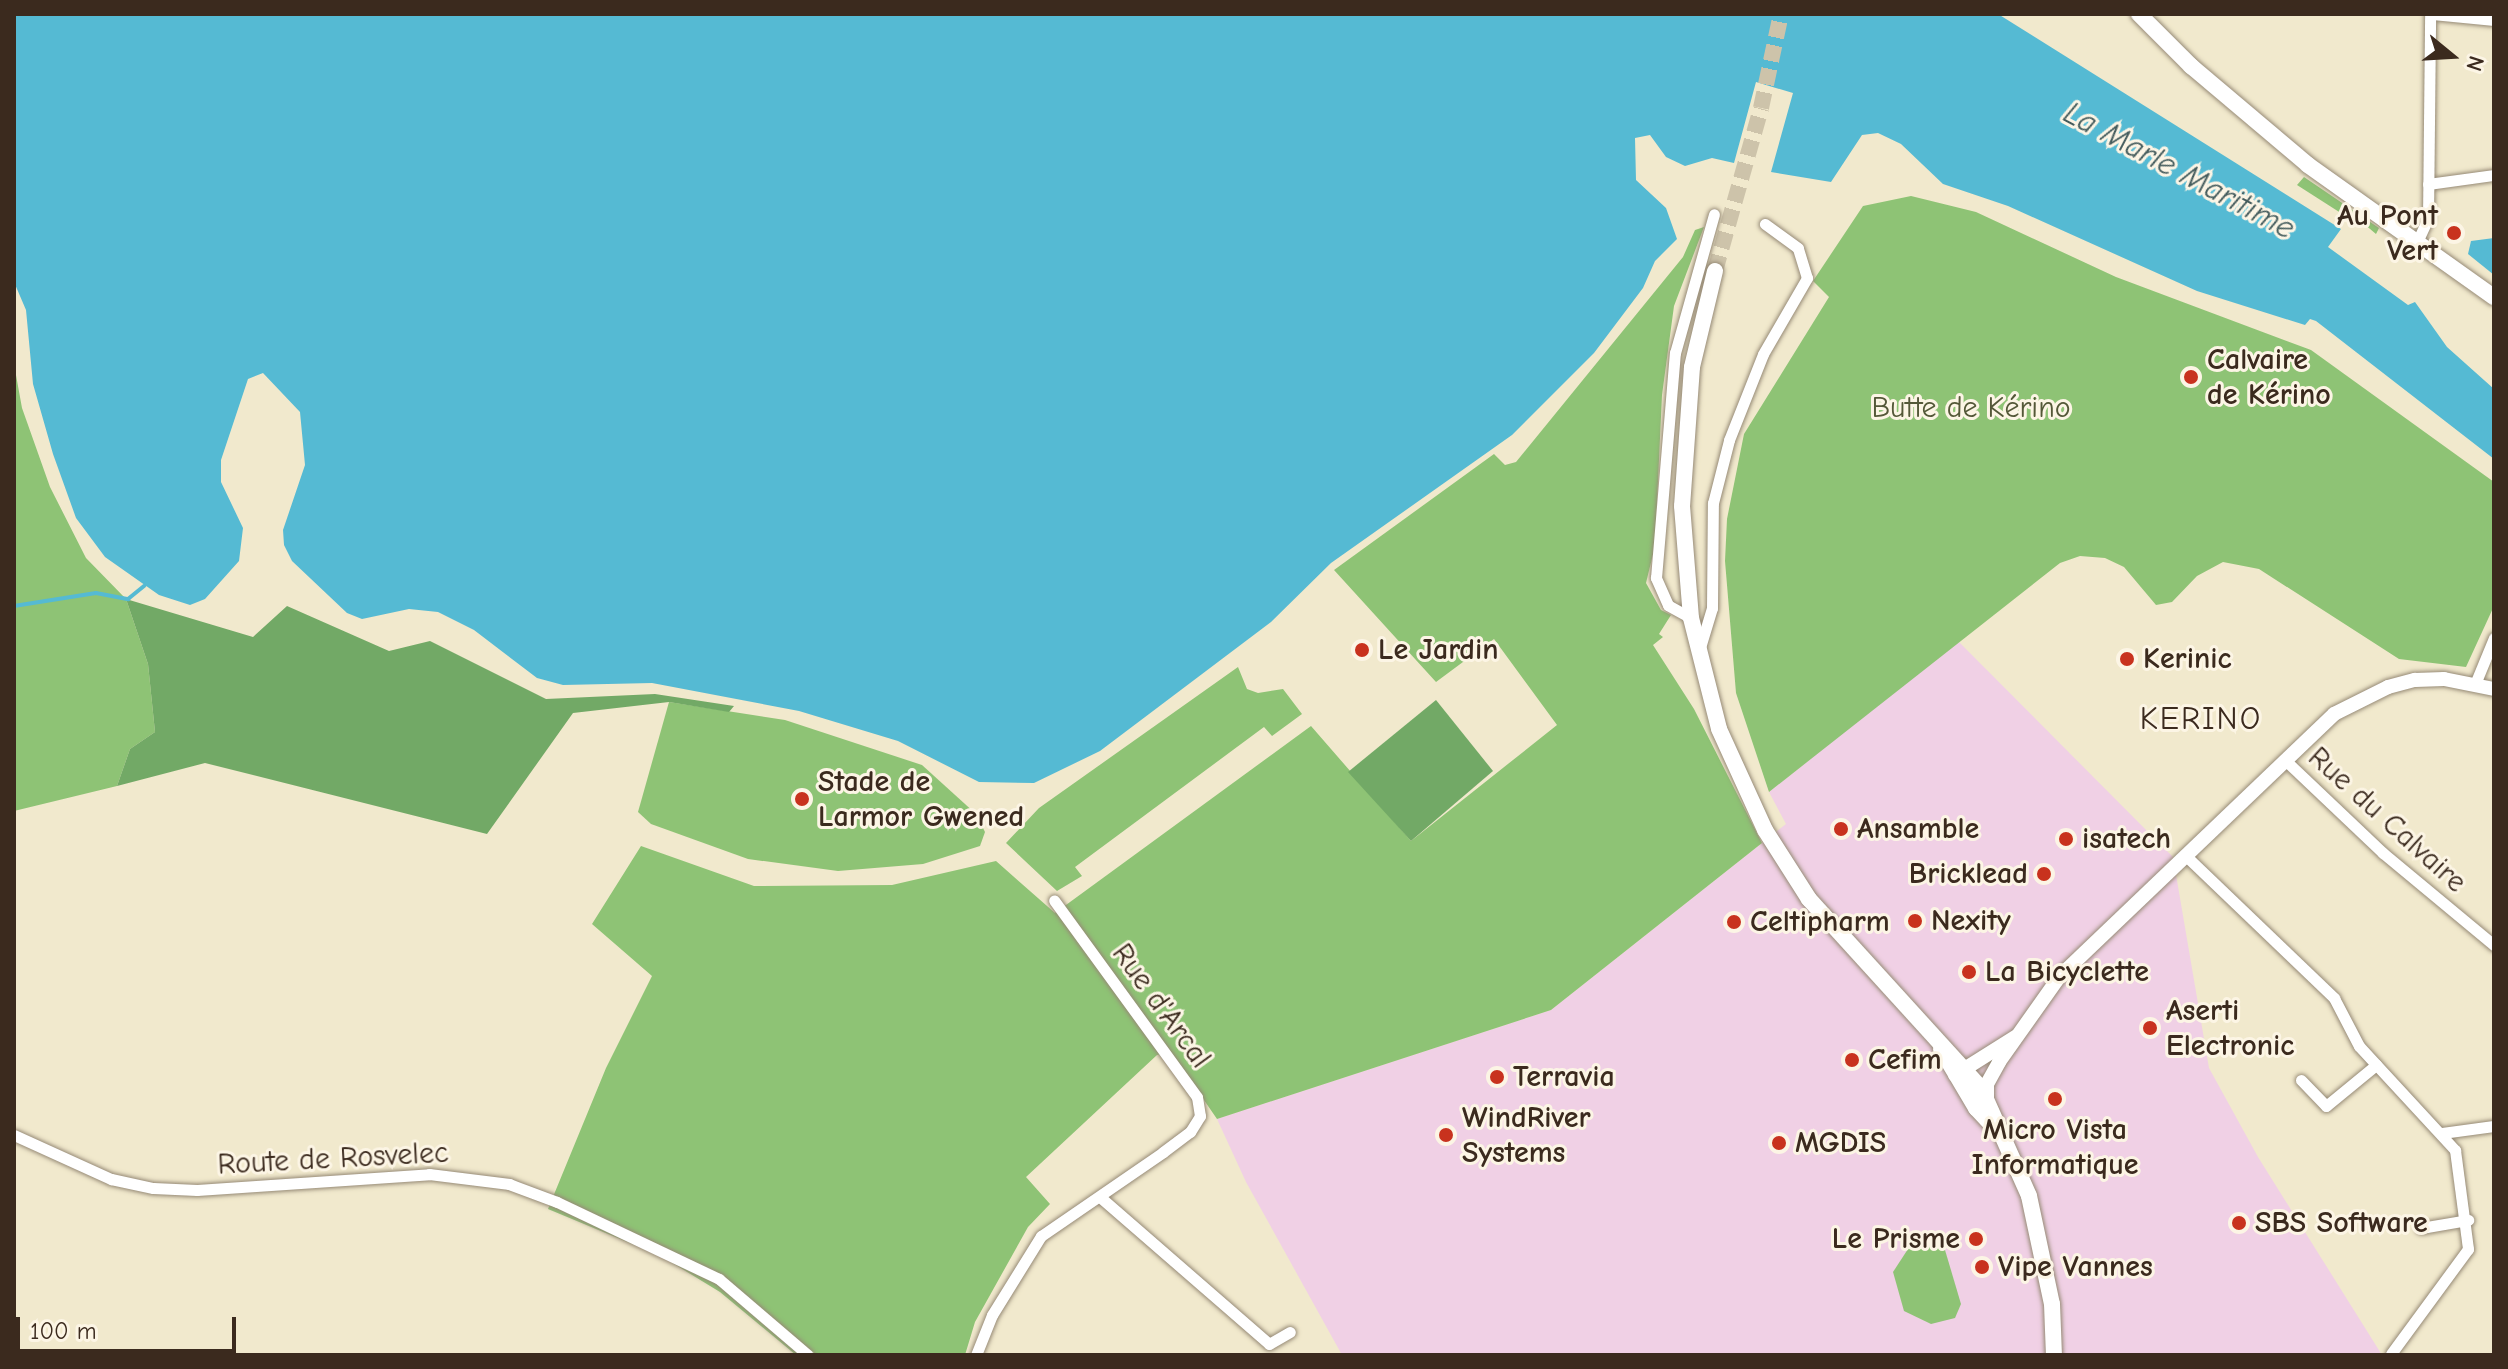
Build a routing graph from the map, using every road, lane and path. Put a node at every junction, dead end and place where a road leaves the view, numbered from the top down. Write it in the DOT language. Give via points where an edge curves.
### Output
graph roads {
  1 [pos="2139,14"];
  2 [pos="2431,14"];
  3 [pos="2494,20"];
  4 [pos="2494,175"];
  5 [pos="2428,184"];
  6 [pos="1714,214"];
  7 [pos="1765,224"];
  8 [pos="2417,242"];
  9 [pos="1715,271"];
  10 [pos="2494,297"];
  11 [pos="1691,618"];
  12 [pos="2494,638"];
  13 [pos="1698,654"];
  14 [pos="2475,684"];
  15 [pos="2494,689"];
  16 [pos="2285,760"];
  17 [pos="2185,855"];
  18 [pos="1054,900"];
  19 [pos="2494,945"];
  20 [pos="2016,1036"];
  21 [pos="2376,1065"];
  22 [pos="1960,1070"];
  23 [pos="2301,1080"];
  24 [pos="1987,1100"];
  25 [pos="2494,1126"];
  26 [pos="2442,1133"];
  27 [pos="14,1135"];
  28 [pos="2003,1137"];
  29 [pos="1100,1197"];
  30 [pos="2468,1220"];
  31 [pos="2421,1228"];
  32 [pos="1290,1332"];
  33 [pos="2391,1354"];
  34 [pos="808,1355"];
  35 [pos="976,1355"];
  36 [pos="2054,1355"];
  1 -- 8 [label="main road" via="2246,115"];
  2 -- 3 [label="street"];
  2 -- 5 [label="street"];
  4 -- 5 [label="street"];
  5 -- 8 [label="street" via="2428,218"];
  6 -- 11 [label="street" via="1675,353 1656,578 1660,596"];
  7 -- 13 [label="street" via="1803,254 1807,278 1763,354 1729,440 1711,528 1711,615"];
  8 -- 10 [label="main road"];
  9 -- 11 [label="main road" via="1695,352 1687,418 1682,506"];
  11 -- 13 [label="main road"];
  12 -- 14 [label="street"];
  13 -- 22 [label="main road" via="1730,758 1781,857 1847,945"];
  14 -- 15 [label="street"];
  14 -- 16 [label="street" via="2430,679 2388,687 2334,714"];
  16 -- 17 [label="street"];
  16 -- 19 [label="street, Rue du Calvaire" via="2383,853"];
  17 -- 20 [label="street" via="2080,955"];
  17 -- 21 [label="street" via="2334,998 2359,1046"];
  18 -- 29 [label="street, Rue d'Arcal" via="1199,1106 1190,1132"];
  20 -- 22 [label="street"];
  20 -- 24 [label="street" via="1987,1084"];
  21 -- 23 [label="street" via="2326,1106"];
  21 -- 26 [label="street"];
  22 -- 24 [label="main road"];
  22 -- 28 [label="main road"];
  24 -- 28 [label="main road"];
  25 -- 26 [label="street"];
  26 -- 30 [label="street" via="2455,1150"];
  27 -- 34 [label="street, Route de Rosvelec" via="111,1179 153,1188 197,1190 429,1174 509,1184 719,1279"];
  28 -- 36 [label="main road" via="2029,1196 2043,1251"];
  29 -- 32 [label="street" via="1269,1344"];
  29 -- 35 [label="street, Rue d'Arcal" via="1041,1236 992,1315"];
  30 -- 31 [label="street"];
  30 -- 33 [label="street" via="2468,1249"];
}
